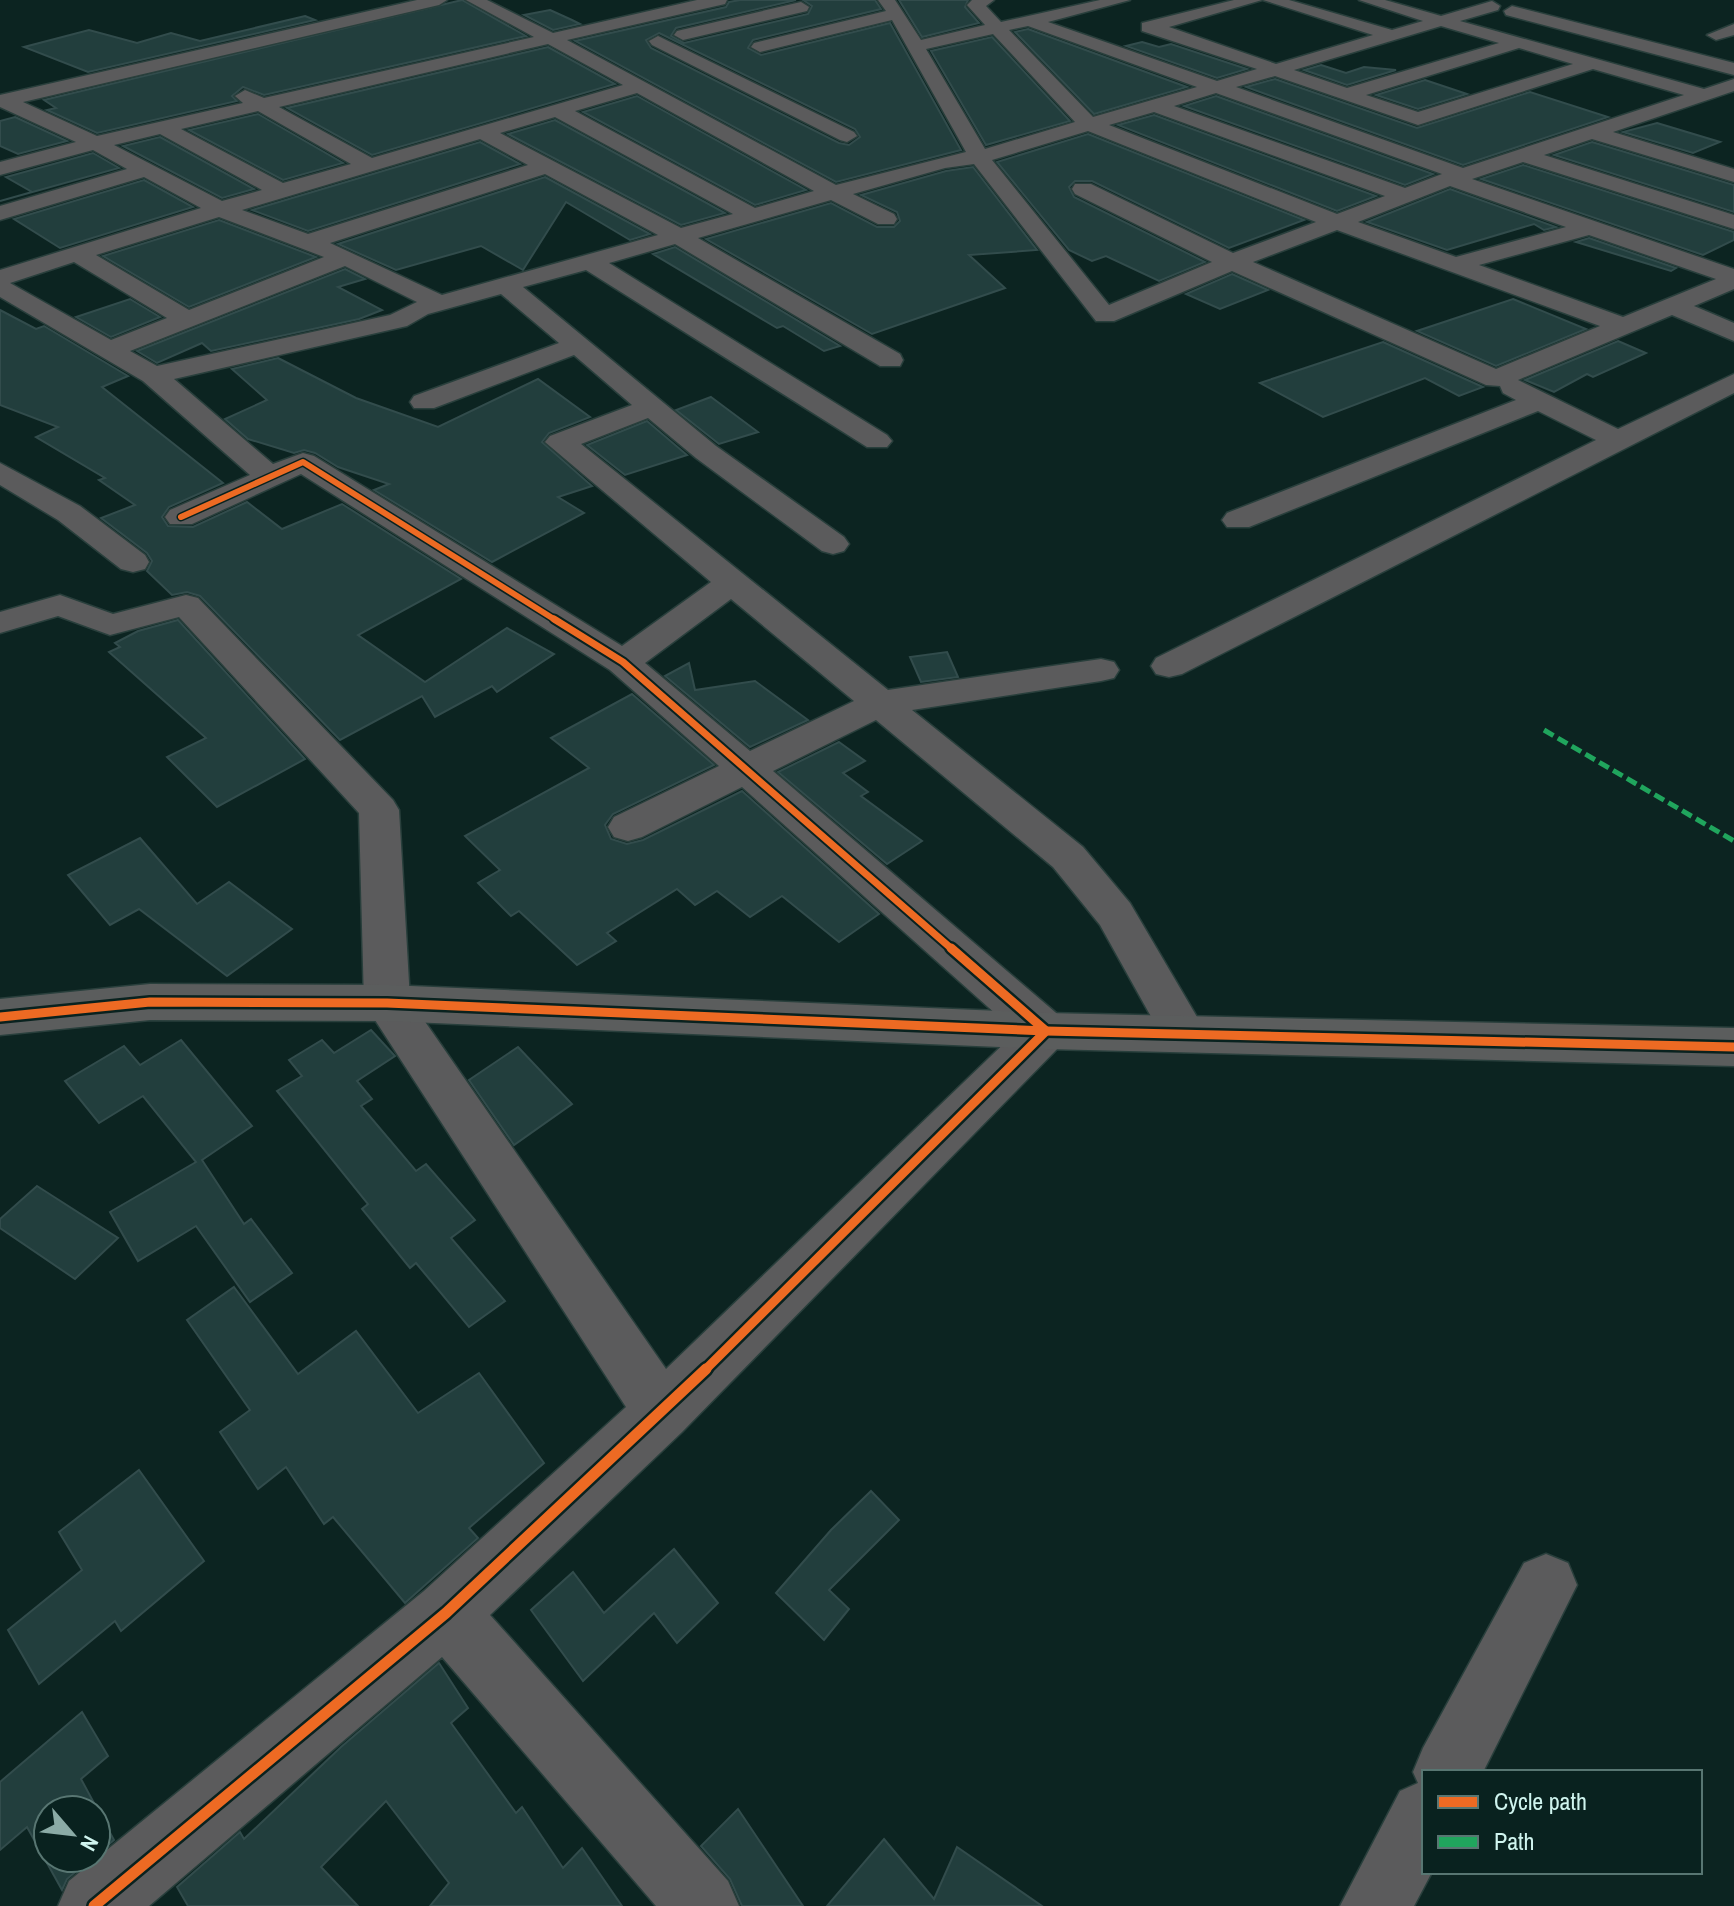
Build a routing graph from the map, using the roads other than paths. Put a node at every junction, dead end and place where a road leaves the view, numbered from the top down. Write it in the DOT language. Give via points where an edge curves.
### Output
graph roads {
  1 [pos="439,0"];
  2 [pos="474,0"];
  3 [pos="719,0"];
  4 [pos="986,0"];
  5 [pos="1122,0"];
  6 [pos="1254,0"];
  7 [pos="1271,0"];
  8 [pos="1367,0"];
  9 [pos="1468,0"];
  10 [pos="800,3"];
  11 [pos="1492,6"];
  12 [pos="892,7"];
  13 [pos="393,11"];
  14 [pos="1324,15"];
  15 [pos="283,16"];
  16 [pos="1030,21"];
  17 [pos="1439,21"];
  18 [pos="1295,23"];
  19 [pos="421,25"];
  20 [pos="995,29"];
  21 [pos="1734,29"];
  22 [pos="1134,30"];
  23 [pos="815,34"];
  24 [pos="1390,35"];
  25 [pos="549,36"];
  26 [pos="1236,38"];
  27 [pos="450,39"];
  28 [pos="1734,40"];
  29 [pos="1088,41"];
  30 [pos="1517,43"];
  31 [pos="1207,45"];
  32 [pos="916,46"];
  33 [pos="616,51"];
  34 [pos="478,53"];
  35 [pos="587,58"];
  36 [pos="180,60"];
  37 [pos="700,62"];
  38 [pos="1591,64"];
  39 [pos="557,65"];
  40 [pos="1275,68"];
  41 [pos="1734,69"];
  42 [pos="207,74"];
  43 [pos="240,81"];
  44 [pos="349,83"];
  45 [pos="1734,85"];
  46 [pos="637,87"];
  47 [pos="1214,87"];
  48 [pos="1348,94"];
  49 [pos="1706,95"];
  50 [pos="377,97"];
  51 [pos="2,101"];
  52 [pos="1734,102"];
  53 [pos="259,104"];
  54 [pos="1153,105"];
  55 [pos="557,110"];
  56 [pos="82,115"];
  57 [pos="51,122"];
  58 [pos="1088,124"];
  59 [pos="162,127"];
  60 [pos="25,129"];
  61 [pos="482,132"];
  62 [pos="1592,132"];
  63 [pos="1240,136"];
  64 [pos="95,143"];
  65 [pos="821,143"];
  66 [pos="795,151"];
  67 [pos="1734,151"];
  68 [pos="1524,155"];
  69 [pos="979,157"];
  70 [pos="770,158"];
  71 [pos="1178,160"];
  72 [pos="369,165"];
  73 [pos="1697,165"];
  74 [pos="547,166"];
  75 [pos="1151,168"];
  76 [pos="0,169"];
  77 [pos="146,170"];
  78 [pos="1734,176"];
  79 [pos="1457,177"];
  80 [pos="1110,181"];
  81 [pos="1083,189"];
  82 [pos="281,191"];
  83 [pos="833,193"];
  84 [pos="1406,196"];
  85 [pos="220,209"];
  86 [pos="1020,209"];
  87 [pos="752,215"];
  88 [pos="886,219"];
  89 [pos="1337,222"];
  90 [pos="1734,222"];
  91 [pos="4,223"];
  92 [pos="1590,227"];
  93 [pos="678,236"];
  94 [pos="308,242"];
  95 [pos="34,246"];
  96 [pos="67,257"];
  97 [pos="346,257"];
  98 [pos="589,261"];
  99 [pos="1232,262"];
  100 [pos="1458,264"];
  101 [pos="0,278"];
  102 [pos="1734,278"];
  103 [pos="505,285"];
  104 [pos="0,287"];
  105 [pos="439,303"];
  106 [pos="1673,306"];
  107 [pos="186,319"];
  108 [pos="1623,326"];
  109 [pos="1734,333"];
  110 [pos="577,345"];
  111 [pos="109,350"];
  112 [pos="890,360"];
  113 [pos="153,375"];
  114 [pos="1496,379"];
  115 [pos="1734,382"];
  116 [pos="1540,400"];
  117 [pos="424,402"];
  118 [pos="651,407"];
  119 [pos="1618,440"];
  120 [pos="877,441"];
  121 [pos="0,472"];
  122 [pos="269,476"];
  123 [pos="181,517"];
  124 [pos="1238,520"];
  125 [pos="833,544"];
  126 [pos="133,562"];
  127 [pos="731,583"];
  128 [pos="0,623"];
  129 [pos="623,662"];
  130 [pos="1169,666"];
  131 [pos="1101,670"];
  132 [pos="880,703"];
  133 [pos="745,769"];
  134 [pos="628,827"];
  135 [pos="387,1003"];
  136 [pos="0,1017"];
  137 [pos="1046,1031"];
  138 [pos="1184,1034"];
  139 [pos="1734,1047"];
  140 [pos="662,1412"];
  141 [pos="1546,1585"];
  142 [pos="446,1613"];
  143 [pos="1448,1770"];
  144 [pos="1422,1819"];
  145 [pos="94,1906"];
  146 [pos="703,1906"];
  147 [pos="1376,1906"];
  1 -- 13 [label="street"];
  2 -- 25 [label="street"];
  3 -- 25 [label="street"];
  4 -- 20 [label="street" via="975,5"];
  5 -- 16 [label="street"];
  6 -- 22 [label="street"];
  7 -- 14 [label="street"];
  8 -- 17 [label="street"];
  9 -- 11 [label="street"];
  10 -- 23 [label="street"];
  10 -- 37 [label="street" via="651,42"];
  11 -- 17 [label="street"];
  11 -- 41 [label="street"];
  12 -- 23 [label="street"];
  12 -- 32 [label="street"];
  13 -- 19 [label="street"];
  13 -- 36 [label="street"];
  14 -- 18 [label="street"];
  14 -- 24 [label="street"];
  15 -- 36 [label="street" via="186,46"];
  16 -- 20 [label="street"];
  16 -- 29 [label="street"];
  17 -- 24 [label="street"];
  17 -- 30 [label="street"];
  20 -- 32 [label="street"];
  20 -- 58 [label="street"];
  21 -- 28 [label="street" via="1709,34"];
  22 -- 29 [label="street"];
  22 -- 31 [label="street"];
  23 -- 37 [label="street"];
  24 -- 40 [label="street"];
  25 -- 34 [label="street"];
  25 -- 35 [label="street"];
  26 -- 31 [label="street"];
  27 -- 34 [label="street"];
  29 -- 47 [label="street"];
  30 -- 38 [label="street"];
  30 -- 48 [label="street"];
  31 -- 40 [label="street"];
  32 -- 69 [label="street"];
  33 -- 35 [label="street"];
  34 -- 44 [label="street"];
  35 -- 39 [label="street"];
  35 -- 46 [label="street"];
  36 -- 42 [label="street"];
  36 -- 51 [label="street"];
  37 -- 65 [label="street" via="847,136"];
  38 -- 48 [label="street" via="1418,119"];
  38 -- 49 [label="street"];
  40 -- 47 [label="street"];
  40 -- 48 [label="street"];
  43 -- 53 [label="street"];
  44 -- 50 [label="street"];
  44 -- 53 [label="street"];
  45 -- 49 [label="street"];
  46 -- 55 [label="street"];
  46 -- 70 [label="street"];
  47 -- 54 [label="street"];
  47 -- 79 [label="street"];
  49 -- 52 [label="street"];
  49 -- 62 [label="street"];
  51 -- 57 [label="street"];
  53 -- 59 [label="street"];
  53 -- 72 [label="street"];
  54 -- 58 [label="street"];
  54 -- 63 [label="street"];
  55 -- 61 [label="street"];
  55 -- 87 [label="street"];
  56 -- 57 [label="street"];
  57 -- 60 [label="street"];
  57 -- 64 [label="street"];
  58 -- 69 [label="street"];
  58 -- 71 [label="street"];
  59 -- 64 [label="street"];
  59 -- 82 [label="street"];
  61 -- 72 [label="street"];
  61 -- 74 [label="street"];
  62 -- 68 [label="street"];
  62 -- 73 [label="street"];
  63 -- 71 [label="street"];
  63 -- 84 [label="street"];
  64 -- 76 [label="street"];
  64 -- 77 [label="street"];
  66 -- 70 [label="street"];
  67 -- 73 [label="street"];
  68 -- 79 [label="street"];
  68 -- 90 [label="street"];
  69 -- 83 [label="street"];
  69 -- 86 [label="street"];
  70 -- 83 [label="street"];
  71 -- 75 [label="street"];
  71 -- 89 [label="street"];
  72 -- 82 [label="street"];
  73 -- 78 [label="street"];
  74 -- 93 [label="street"];
  74 -- 94 [label="street"];
  77 -- 85 [label="street"];
  77 -- 91 [label="street"];
  79 -- 84 [label="street"];
  79 -- 92 [label="street"];
  80 -- 81 [label="street"];
  81 -- 86 [label="street"];
  81 -- 99 [label="street"];
  82 -- 85 [label="street"];
  83 -- 87 [label="street"];
  83 -- 88 [label="street"];
  84 -- 89 [label="street"];
  85 -- 94 [label="street"];
  85 -- 96 [label="street"];
  86 -- 99 [label="street" via="1105,316"];
  87 -- 93 [label="street"];
  89 -- 99 [label="street"];
  89 -- 100 [label="street"];
  92 -- 100 [label="street"];
  92 -- 102 [label="street"];
  93 -- 98 [label="street"];
  93 -- 112 [label="street"];
  94 -- 97 [label="street"];
  95 -- 96 [label="street"];
  96 -- 101 [label="street"];
  96 -- 107 [label="street"];
  97 -- 105 [label="street"];
  97 -- 107 [label="street"];
  98 -- 103 [label="street"];
  98 -- 120 [label="street"];
  99 -- 114 [label="street"];
  100 -- 108 [label="street"];
  102 -- 106 [label="street"];
  103 -- 105 [label="street"];
  103 -- 110 [label="street"];
  104 -- 111 [label="street"];
  105 -- 113 [label="street" via="398,321"];
  106 -- 108 [label="street"];
  106 -- 109 [label="street"];
  107 -- 111 [label="street"];
  108 -- 114 [label="street"];
  110 -- 117 [label="street"];
  110 -- 118 [label="street"];
  111 -- 113 [label="street"];
  113 -- 122 [label="street"];
  114 -- 116 [label="street"];
  115 -- 119 [label="street"];
  116 -- 119 [label="street"];
  116 -- 124 [label="street"];
  118 -- 125 [label="street"];
  118 -- 127 [label="street" via="560,442"];
  119 -- 130 [label="street"];
  121 -- 126 [label="street" via="69,513"];
  122 -- 123 [label="street"];
  122 -- 129 [label="street" via="303,462"];
  127 -- 129 [label="street"];
  127 -- 132 [label="street"];
  128 -- 135 [label="street" via="60,605 110,625 186,605 379,810"];
  129 -- 133 [label="street"];
  131 -- 132 [label="street"];
  132 -- 133 [label="street"];
  132 -- 138 [label="street" via="1068,857 1115,914"];
  133 -- 134 [label="street"];
  133 -- 137 [label="street"];
  135 -- 136 [label="street" via="150,1002"];
  135 -- 137 [label="street"];
  135 -- 140 [label="street"];
  137 -- 138 [label="street"];
  137 -- 140 [label="street"];
  138 -- 139 [label="street"];
  140 -- 142 [label="street"];
  141 -- 143 [label="street"];
  142 -- 145 [label="street"];
  142 -- 146 [label="street"];
  144 -- 147 [label="street"];
}
